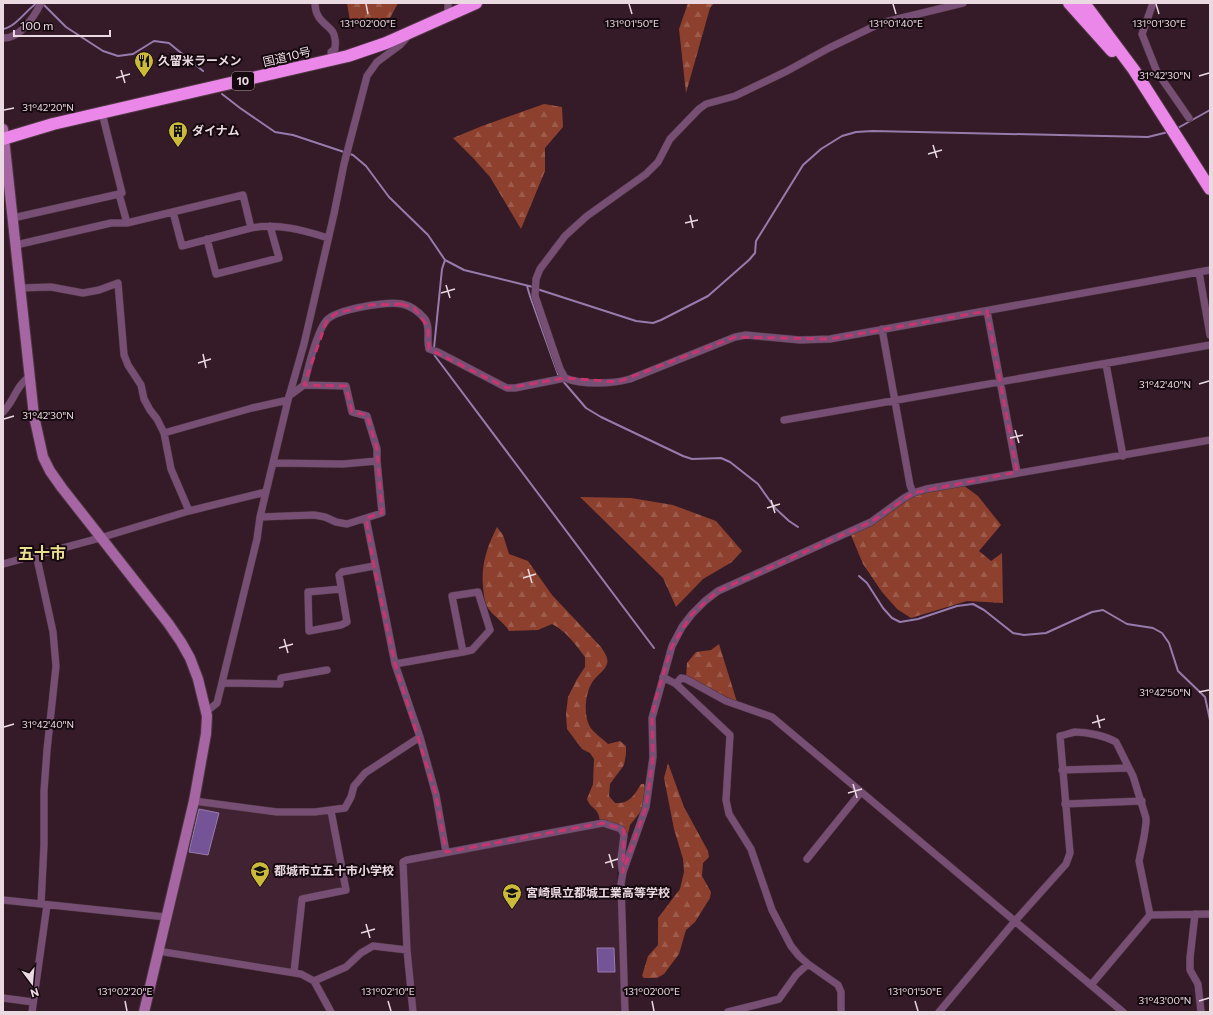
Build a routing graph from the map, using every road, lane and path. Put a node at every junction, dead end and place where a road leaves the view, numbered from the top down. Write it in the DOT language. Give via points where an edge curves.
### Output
graph roads {
  1 [pos="42,3"];
  2 [pos="315,3"];
  3 [pos="448,3"];
  4 [pos="476,3"];
  5 [pos="963,3"];
  6 [pos="1068,3"];
  7 [pos="1084,3"];
  8 [pos="1090,3"];
  9 [pos="1153,3"];
  10 [pos="448,16"];
  11 [pos="412,32"];
  12 [pos="3,38"];
  13 [pos="333,60"];
  14 [pos="1134,70"];
  15 [pos="1162,112"];
  16 [pos="102,113"];
  17 [pos="1188,118"];
  18 [pos="3,136"];
  19 [pos="1210,189"];
  20 [pos="119,194"];
  21 [pos="173,212"];
  22 [pos="13,218"];
  23 [pos="127,223"];
  24 [pos="270,226"];
  25 [pos="251,228"];
  26 [pos="328,238"];
  27 [pos="207,239"];
  28 [pos="16,244"];
  29 [pos="1210,270"];
  30 [pos="1200,272"];
  31 [pos="20,288"];
  32 [pos="988,311"];
  33 [pos="882,329"];
  34 [pos="1210,335"];
  35 [pos="1210,345"];
  36 [pos="1106,364"];
  37 [pos="30,376"];
  38 [pos="565,378"];
  39 [pos="1001,382"];
  40 [pos="304,385"];
  41 [pos="288,398"];
  42 [pos="894,401"];
  43 [pos="3,412"];
  44 [pos="784,420"];
  45 [pos="164,433"];
  46 [pos="1210,440"];
  47 [pos="1123,456"];
  48 [pos="377,461"];
  49 [pos="274,462"];
  50 [pos="1017,472"];
  51 [pos="266,492"];
  52 [pos="913,492"];
  53 [pos="189,511"];
  54 [pos="260,517"];
  55 [pos="366,518"];
  56 [pos="100,538"];
  57 [pos="36,554"];
  58 [pos="3,564"];
  59 [pos="374,566"];
  60 [pos="341,589"];
  61 [pos="463,652"];
  62 [pos="395,664"];
  63 [pos="327,670"];
  64 [pos="663,678"];
  65 [pos="222,683"];
  66 [pos="676,684"];
  67 [pos="206,712"];
  68 [pos="420,737"];
  69 [pos="1128,768"];
  70 [pos="1062,770"];
  71 [pos="861,792"];
  72 [pos="194,801"];
  73 [pos="1142,801"];
  74 [pos="1065,804"];
  75 [pos="331,811"];
  76 [pos="446,852"];
  77 [pos="807,858"];
  78 [pos="623,872"];
  79 [pos="3,900"];
  80 [pos="44,904"];
  81 [pos="1195,914"];
  82 [pos="1210,914"];
  83 [pos="1150,915"];
  84 [pos="166,917"];
  85 [pos="1015,921"];
  86 [pos="158,950"];
  87 [pos="407,950"];
  88 [pos="808,964"];
  89 [pos="294,972"];
  90 [pos="314,981"];
  91 [pos="1091,985"];
  92 [pos="3,998"];
  93 [pos="33,1002"];
  94 [pos="32,1012"];
  95 [pos="144,1012"];
  96 [pos="331,1012"];
  97 [pos="413,1012"];
  98 [pos="626,1012"];
  99 [pos="728,1012"];
  100 [pos="842,1012"];
  101 [pos="938,1012"];
  102 [pos="1123,1012"];
  103 [pos="1202,1012"];
  1 -- 12 [label="street" via="18,35"];
  2 -- 13 [label="street" via="317,17 332,30 335,38 335,49 331,52"];
  3 -- 10 [label="street"];
  4 -- 10 [label="highway, 国道10号 / 10"];
  5 -- 38 [label="street" via="881,23 735,96 706,104 699,109 670,139 658,162 565,236 540,270 536,279 535,296"];
  6 -- 15 [label="highway"];
  7 -- 14 [label="highway"];
  8 -- 14 [label="highway"];
  9 -- 17 [label="street" via="1142,34 1157,72"];
  10 -- 11 [label="highway, 国道10号 / 10"];
  11 -- 13 [label="highway, 国道10号 / 10"];
  11 -- 26 [label="street" via="400,45 377,62 367,76"];
  13 -- 16 [label="highway, 国道10号 / 10"];
  14 -- 15 [label="highway"];
  15 -- 19 [label="highway"];
  16 -- 18 [label="highway, 国道10号 / 10"];
  16 -- 20 [label="street" via="122,193"];
  18 -- 22 [label="street"];
  20 -- 22 [label="street"];
  20 -- 23 [label="street"];
  21 -- 23 [label="street"];
  21 -- 25 [label="street" via="243,195"];
  21 -- 27 [label="street" via="182,246"];
  22 -- 28 [label="street"];
  23 -- 28 [label="street" via="111,223"];
  24 -- 25 [label="street"];
  24 -- 26 [label="street" via="296,228"];
  24 -- 27 [label="street" via="279,258 216,274"];
  25 -- 27 [label="street"];
  26 -- 41 [label="street" via="304,344"];
  28 -- 31 [label="street"];
  29 -- 30 [label="street"];
  30 -- 32 [label="street"];
  30 -- 34 [label="street"];
  31 -- 37 [label="street"];
  31 -- 45 [label="street" via="51,287 83,293 118,283 124,354 141,385 144,399"];
  32 -- 33 [label="street"];
  32 -- 39 [label="street"];
  33 -- 38 [label="street" via="830,339 784,339 746,335 618,382"];
  33 -- 42 [label="street"];
  35 -- 36 [label="street"];
  36 -- 39 [label="street"];
  36 -- 47 [label="street"];
  37 -- 43 [label="street" via="15,392 10,405"];
  37 -- 56 [label="street" via="34,416 43,457 50,471"];
  38 -- 40 [label="street" via="507,388 429,349 428,327 425,320 414,308 401,304 370,305 337,313 327,320 322,328"];
  39 -- 42 [label="street"];
  39 -- 50 [label="street"];
  40 -- 41 [label="street"];
  40 -- 48 [label="street" via="346,386 352,412 367,416 377,449"];
  41 -- 45 [label="street"];
  41 -- 49 [label="street"];
  42 -- 44 [label="street"];
  42 -- 52 [label="street"];
  45 -- 53 [label="street" via="171,469"];
  46 -- 47 [label="street"];
  47 -- 50 [label="street"];
  48 -- 49 [label="street" via="343,464"];
  48 -- 55 [label="street" via="382,513"];
  49 -- 51 [label="street"];
  50 -- 52 [label="street"];
  51 -- 53 [label="street"];
  51 -- 54 [label="street"];
  52 -- 64 [label="street" via="872,522 718,591 692,614 682,627 672,646"];
  53 -- 56 [label="street"];
  54 -- 55 [label="street" via="314,515 347,524"];
  54 -- 65 [label="street"];
  55 -- 59 [label="street"];
  56 -- 57 [label="street"];
  56 -- 67 [label="street" via="181,642 198,679"];
  57 -- 58 [label="street"];
  57 -- 80 [label="street" via="56,652 44,791"];
  59 -- 60 [label="street" via="342,572 339,575"];
  59 -- 62 [label="street"];
  60 -- 60 [label="street" via="347,622 308,631 308,592"];
  61 -- 61 [label="street" via="472,650 490,630 478,592 452,596"];
  61 -- 62 [label="street"];
  62 -- 68 [label="street"];
  63 -- 65 [label="street" via="280,678 280,684"];
  64 -- 66 [label="street"];
  64 -- 78 [label="street" via="652,718 653,757 646,807"];
  65 -- 67 [label="street" via="217,703"];
  66 -- 71 [label="street" via="681,678 686,679 726,701 772,717"];
  66 -- 88 [label="street" via="730,735 726,800 729,814 751,849 777,921 791,946"];
  67 -- 72 [label="street" via="206,734"];
  68 -- 75 [label="street" via="365,773 354,786 345,808"];
  68 -- 76 [label="street" via="436,795"];
  69 -- 70 [label="street"];
  69 -- 70 [label="street" via="1116,742 1075,732 1060,736"];
  69 -- 73 [label="street"];
  70 -- 74 [label="street"];
  71 -- 77 [label="street"];
  71 -- 85 [label="street"];
  72 -- 75 [label="street" via="277,812"];
  72 -- 84 [label="street"];
  73 -- 74 [label="street"];
  73 -- 83 [label="street" via="1146,823 1139,861"];
  74 -- 85 [label="street" via="1070,852 1066,864"];
  75 -- 89 [label="street" via="346,890 302,899"];
  76 -- 78 [label="street" via="602,823 623,831"];
  76 -- 87 [label="street" via="403,862"];
  78 -- 98 [label="street" via="621,893"];
  79 -- 80 [label="street"];
  80 -- 84 [label="street"];
  80 -- 93 [label="street"];
  81 -- 82 [label="street"];
  81 -- 83 [label="street"];
  81 -- 103 [label="street" via="1190,970 1198,984"];
  83 -- 91 [label="street"];
  84 -- 86 [label="street"];
  85 -- 91 [label="street"];
  85 -- 101 [label="street"];
  86 -- 89 [label="street"];
  86 -- 95 [label="street"];
  87 -- 90 [label="street" via="373,946 346,967"];
  87 -- 97 [label="street"];
  88 -- 99 [label="street" via="796,975 779,999"];
  88 -- 100 [label="street" via="838,985"];
  89 -- 90 [label="street"];
  90 -- 96 [label="street"];
  91 -- 102 [label="street"];
  92 -- 93 [label="street"];
  93 -- 94 [label="street"];
}
